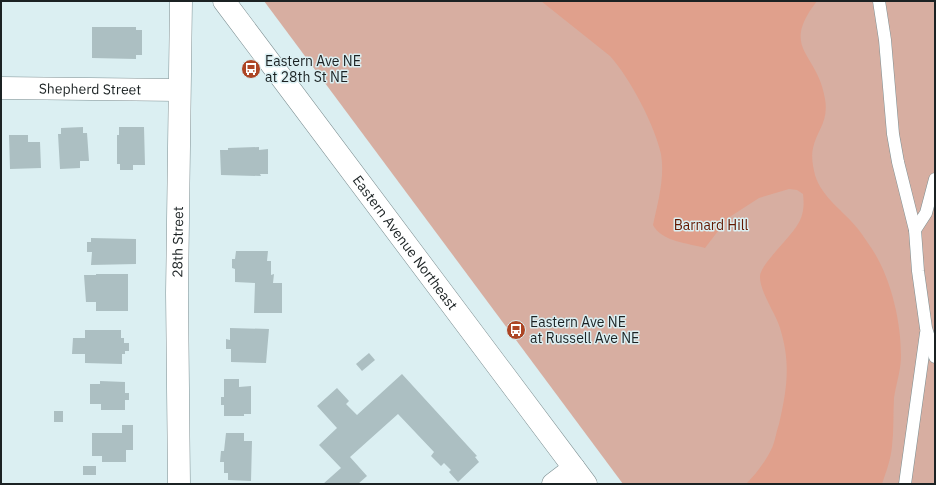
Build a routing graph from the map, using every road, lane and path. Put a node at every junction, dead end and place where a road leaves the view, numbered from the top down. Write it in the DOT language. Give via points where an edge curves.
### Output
graph roads {
  1 [pos="181,1"];
  2 [pos="224,1"];
  3 [pos="879,1"];
  4 [pos="1,88"];
  5 [pos="179,90"];
  6 [pos="935,179"];
  7 [pos="915,230"];
  8 [pos="926,328"];
  9 [pos="935,357"];
  10 [pos="580,476"];
  11 [pos="179,484"];
  12 [pos="553,484"];
  13 [pos="906,484"];
  1 -- 5 [label="street, 28th Street"];
  2 -- 10 [label="street, Eastern Avenue Northeast"];
  3 -- 7 [label="lane" via="893,134"];
  4 -- 5 [label="street, Shepherd Street"];
  5 -- 11 [label="street, 28th Street"];
  6 -- 7 [label="lane" via="926,213"];
  7 -- 8 [label="lane"];
  8 -- 9 [label="lane"];
  8 -- 13 [label="lane"];
  10 -- 12 [label="street"];
}
